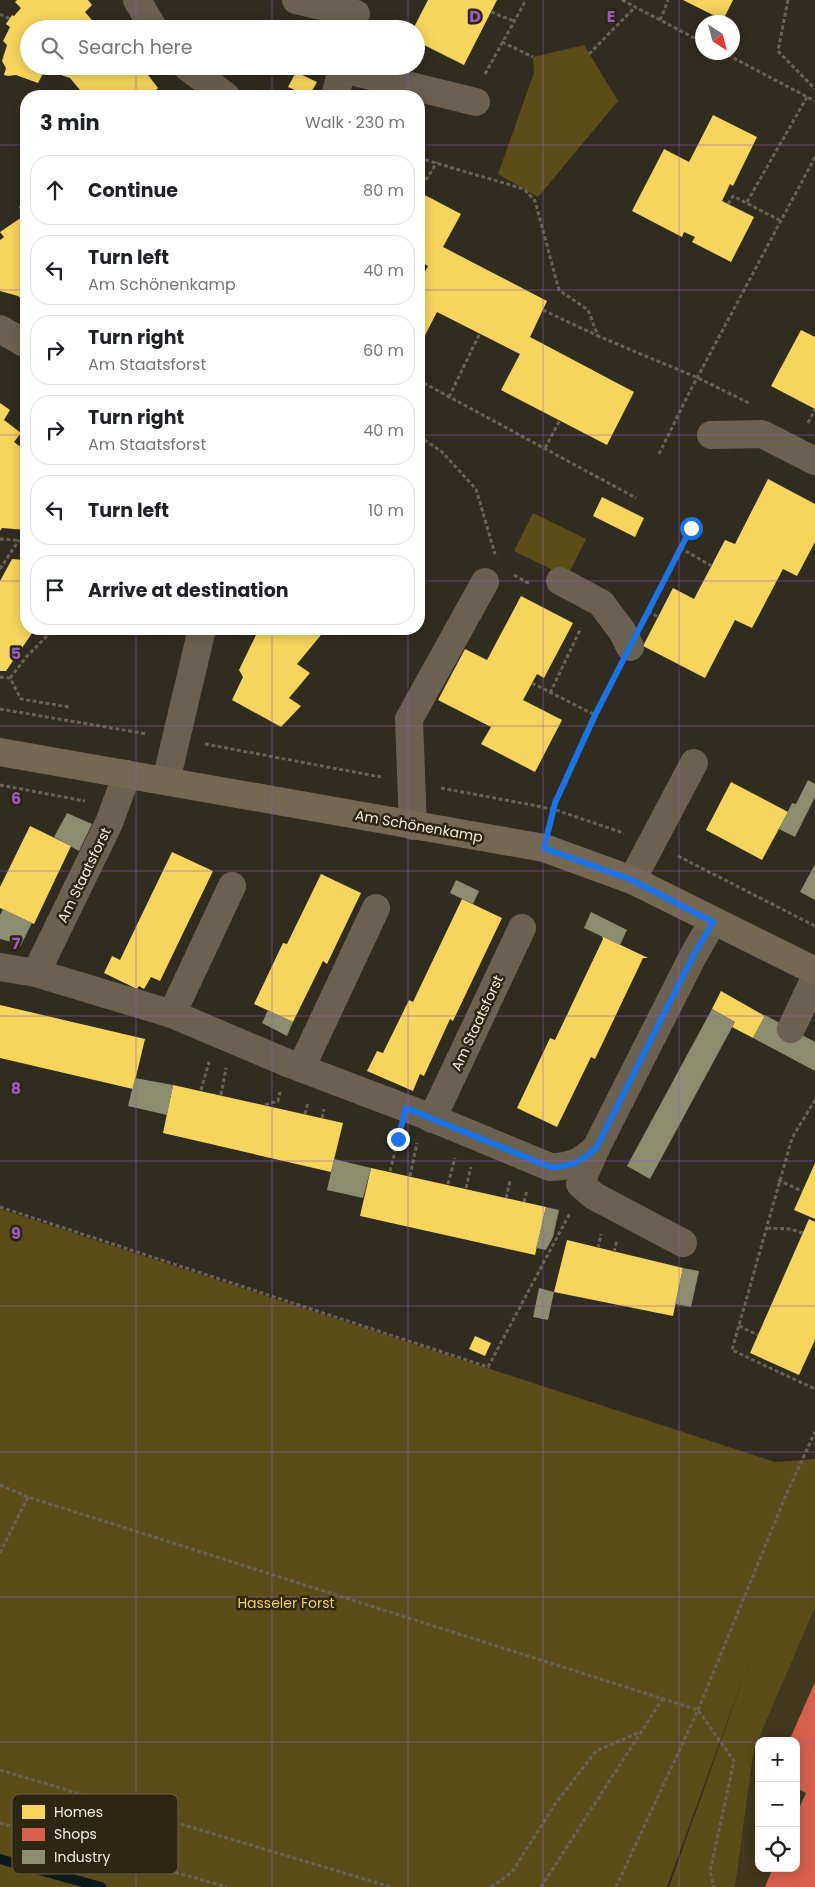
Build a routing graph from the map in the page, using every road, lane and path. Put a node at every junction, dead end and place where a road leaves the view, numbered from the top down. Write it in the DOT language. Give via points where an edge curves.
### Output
graph roads {
  1 [pos="137,0"];
  2 [pos="296,0"];
  3 [pos="526,0"];
  4 [pos="622,0"];
  5 [pos="668,0"];
  6 [pos="788,0"];
  7 [pos="634,7"];
  8 [pos="491,12"];
  9 [pos="0,14"];
  10 [pos="356,14"];
  11 [pos="10,19"];
  12 [pos="149,20"];
  13 [pos="660,20"];
  14 [pos="514,21"];
  15 [pos="695,38"];
  16 [pos="502,42"];
  17 [pos="589,54"];
  18 [pos="533,57"];
  19 [pos="737,60"];
  20 [pos="198,75"];
  21 [pos="341,75"];
  22 [pos="386,75"];
  23 [pos="815,89"];
  24 [pos="218,90"];
  25 [pos="337,90"];
  26 [pos="478,92"];
  27 [pos="807,97"];
  28 [pos="815,101"];
  29 [pos="815,157"];
  30 [pos="425,159"];
  31 [pos="437,162"];
  32 [pos="425,181"];
  33 [pos="746,202"];
  34 [pos="728,204"];
  35 [pos="781,221"];
  36 [pos="543,310"];
  37 [pos="0,329"];
  38 [pos="480,333"];
  39 [pos="598,336"];
  40 [pos="20,341"];
  41 [pos="698,378"];
  42 [pos="425,384"];
  43 [pos="449,397"];
  44 [pos="751,404"];
  45 [pos="815,409"];
  46 [pos="560,420"];
  47 [pos="804,430"];
  48 [pos="711,436"];
  49 [pos="425,440"];
  50 [pos="545,449"];
  51 [pos="659,454"];
  52 [pos="815,461"];
  53 [pos="636,498"];
  54 [pos="691,528"];
  55 [pos="0,539"];
  56 [pos="19,540"];
  57 [pos="680,548"];
  58 [pos="712,566"];
  59 [pos="0,569"];
  60 [pos="496,570"];
  61 [pos="549,585"];
  62 [pos="648,611"];
  63 [pos="658,616"];
  64 [pos="583,624"];
  65 [pos="48,635"];
  66 [pos="201,635"];
  67 [pos="630,647"];
  68 [pos="0,677"];
  69 [pos="10,678"];
  70 [pos="532,683"];
  71 [pos="550,692"];
  72 [pos="69,707"];
  73 [pos="0,709"];
  74 [pos="595,715"];
  75 [pos="176,739"];
  76 [pos="0,752"];
  77 [pos="694,763"];
  78 [pos="127,774"];
  79 [pos="166,781"];
  80 [pos="0,785"];
  81 [pos="116,806"];
  82 [pos="413,826"];
  83 [pos="544,848"];
  84 [pos="632,880"];
  85 [pos="232,886"];
  86 [pos="772,905"];
  87 [pos="376,908"];
  88 [pos="713,922"];
  89 [pos="815,926"];
  90 [pos="522,928"];
  91 [pos="0,967"];
  92 [pos="815,971"];
  93 [pos="36,973"];
  94 [pos="815,978"];
  95 [pos="172,1014"];
  96 [pos="791,1029"];
  97 [pos="301,1068"];
  98 [pos="815,1100"];
  99 [pos="406,1108"];
  100 [pos="432,1118"];
  101 [pos="596,1148"];
  102 [pos="390,1171"];
  103 [pos="778,1180"];
  104 [pos="580,1184"];
  105 [pos="802,1191"];
  106 [pos="0,1207"];
  107 [pos="768,1228"];
  108 [pos="803,1232"];
  109 [pos="683,1243"];
  110 [pos="739,1326"];
  111 [pos="758,1335"];
  112 [pos="815,1389"];
  113 [pos="815,1432"];
  114 [pos="0,1485"];
  115 [pos="28,1497"];
  116 [pos="0,1553"];
  117 [pos="663,1698"];
  118 [pos="698,1710"];
  119 [pos="641,1731"];
  120 [pos="0,1770"];
  121 [pos="80,1794"];
  122 [pos="178,1823"];
  123 [pos="178,1873"];
  124 [pos="227,1887"];
  125 [pos="391,1887"];
  126 [pos="491,1887"];
  127 [pos="542,1887"];
  128 [pos="616,1887"];
  129 [pos="714,1887"];
  1 -- 12 [label="street"];
  2 -- 10 [label="street"];
  3 -- 14 [label="path"];
  4 -- 7 [label="path"];
  5 -- 13 [label="path"];
  6 -- 23 [label="path" via="778,51"];
  7 -- 13 [label="path"];
  7 -- 17 [label="path"];
  8 -- 14 [label="path"];
  9 -- 11 [label="path"];
  13 -- 15 [label="path"];
  14 -- 16 [label="path"];
  16 -- 18 [label="path"];
  16 -- 26 [label="path"];
  19 -- 27 [label="path"];
  20 -- 24 [label="street"];
  21 -- 25 [label="street"];
  22 -- 26 [label="street"];
  27 -- 28 [label="path"];
  27 -- 33 [label="path"];
  29 -- 35 [label="path"];
  30 -- 31 [label="path"];
  31 -- 32 [label="path"];
  31 -- 39 [label="path" via="524,189 535,201 559,290 588,310"];
  33 -- 34 [label="path" via="733,196"];
  33 -- 35 [label="path"];
  35 -- 41 [label="path"];
  36 -- 39 [label="path"];
  37 -- 40 [label="street"];
  38 -- 43 [label="path"];
  39 -- 41 [label="path"];
  41 -- 44 [label="path"];
  41 -- 51 [label="path"];
  42 -- 43 [label="path"];
  43 -- 50 [label="path"];
  45 -- 47 [label="path"];
  46 -- 50 [label="path"];
  48 -- 52 [label="street" via="762,434"];
  49 -- 60 [label="path" via="442,452 476,489"];
  50 -- 53 [label="path"];
  54 -- 57 [label="path"];
  55 -- 56 [label="path"];
  56 -- 59 [label="path"];
  57 -- 58 [label="path"];
  57 -- 62 [label="path"];
  60 -- 61 [label="path"];
  60 -- 82 [label="street" via="409,719"];
  61 -- 67 [label="street" via="601,603"];
  62 -- 63 [label="path"];
  62 -- 67 [label="path"];
  64 -- 71 [label="path"];
  65 -- 69 [label="path"];
  66 -- 75 [label="street"];
  67 -- 74 [label="path"];
  68 -- 69 [label="path"];
  69 -- 72 [label="path" via="21,699"];
  70 -- 71 [label="path"];
  71 -- 74 [label="path"];
  73 -- 75 [label="path"];
  74 -- 83 [label="path" via="555,803"];
  75 -- 79 [label="street"];
  76 -- 78 [label="main road, Am Schönenkamp"];
  77 -- 84 [label="street"];
  78 -- 79 [label="main road, Am Schönenkamp"];
  78 -- 81 [label="street, Am Staatsforst"];
  79 -- 82 [label="main road, Am Schönenkamp"];
  80 -- 81 [label="path"];
  81 -- 93 [label="street, Am Staatsforst"];
  82 -- 83 [label="main road, Am Schönenkamp"];
  83 -- 84 [label="main road, Am Schönenkamp"];
  84 -- 88 [label="main road, Am Schönenkamp"];
  85 -- 95 [label="street"];
  86 -- 89 [label="path"];
  87 -- 97 [label="street"];
  88 -- 92 [label="main road, Am Schönenkamp"];
  88 -- 101 [label="street"];
  90 -- 100 [label="street, Am Staatsforst"];
  91 -- 93 [label="street"];
  93 -- 95 [label="street"];
  94 -- 96 [label="street"];
  95 -- 97 [label="street"];
  97 -- 99 [label="street"];
  98 -- 103 [label="path" via="792,1138"];
  99 -- 100 [label="street"];
  99 -- 102 [label="path"];
  100 -- 101 [label="street" via="550,1167 566,1167 581,1162"];
  101 -- 104 [label="street"];
  103 -- 105 [label="path"];
  103 -- 107 [label="path"];
  104 -- 106 [label="path" via="570,1213 488,1367"];
  104 -- 109 [label="street" via="594,1196"];
  107 -- 108 [label="path"];
  107 -- 110 [label="path"];
  110 -- 111 [label="path"];
  110 -- 112 [label="path" via="732,1350"];
  113 -- 118 [label="path"];
  114 -- 115 [label="path"];
  115 -- 116 [label="path"];
  115 -- 117 [label="path"];
  117 -- 118 [label="path"];
  117 -- 119 [label="path"];
  118 -- 128 [label="path"];
  118 -- 129 [label="path" via="734,1761 710,1872"];
  119 -- 126 [label="path" via="596,1751 555,1804 512,1872"];
  119 -- 127 [label="path"];
  120 -- 121 [label="path"];
  122 -- 125 [label="path"];
  123 -- 124 [label="path"];
}
